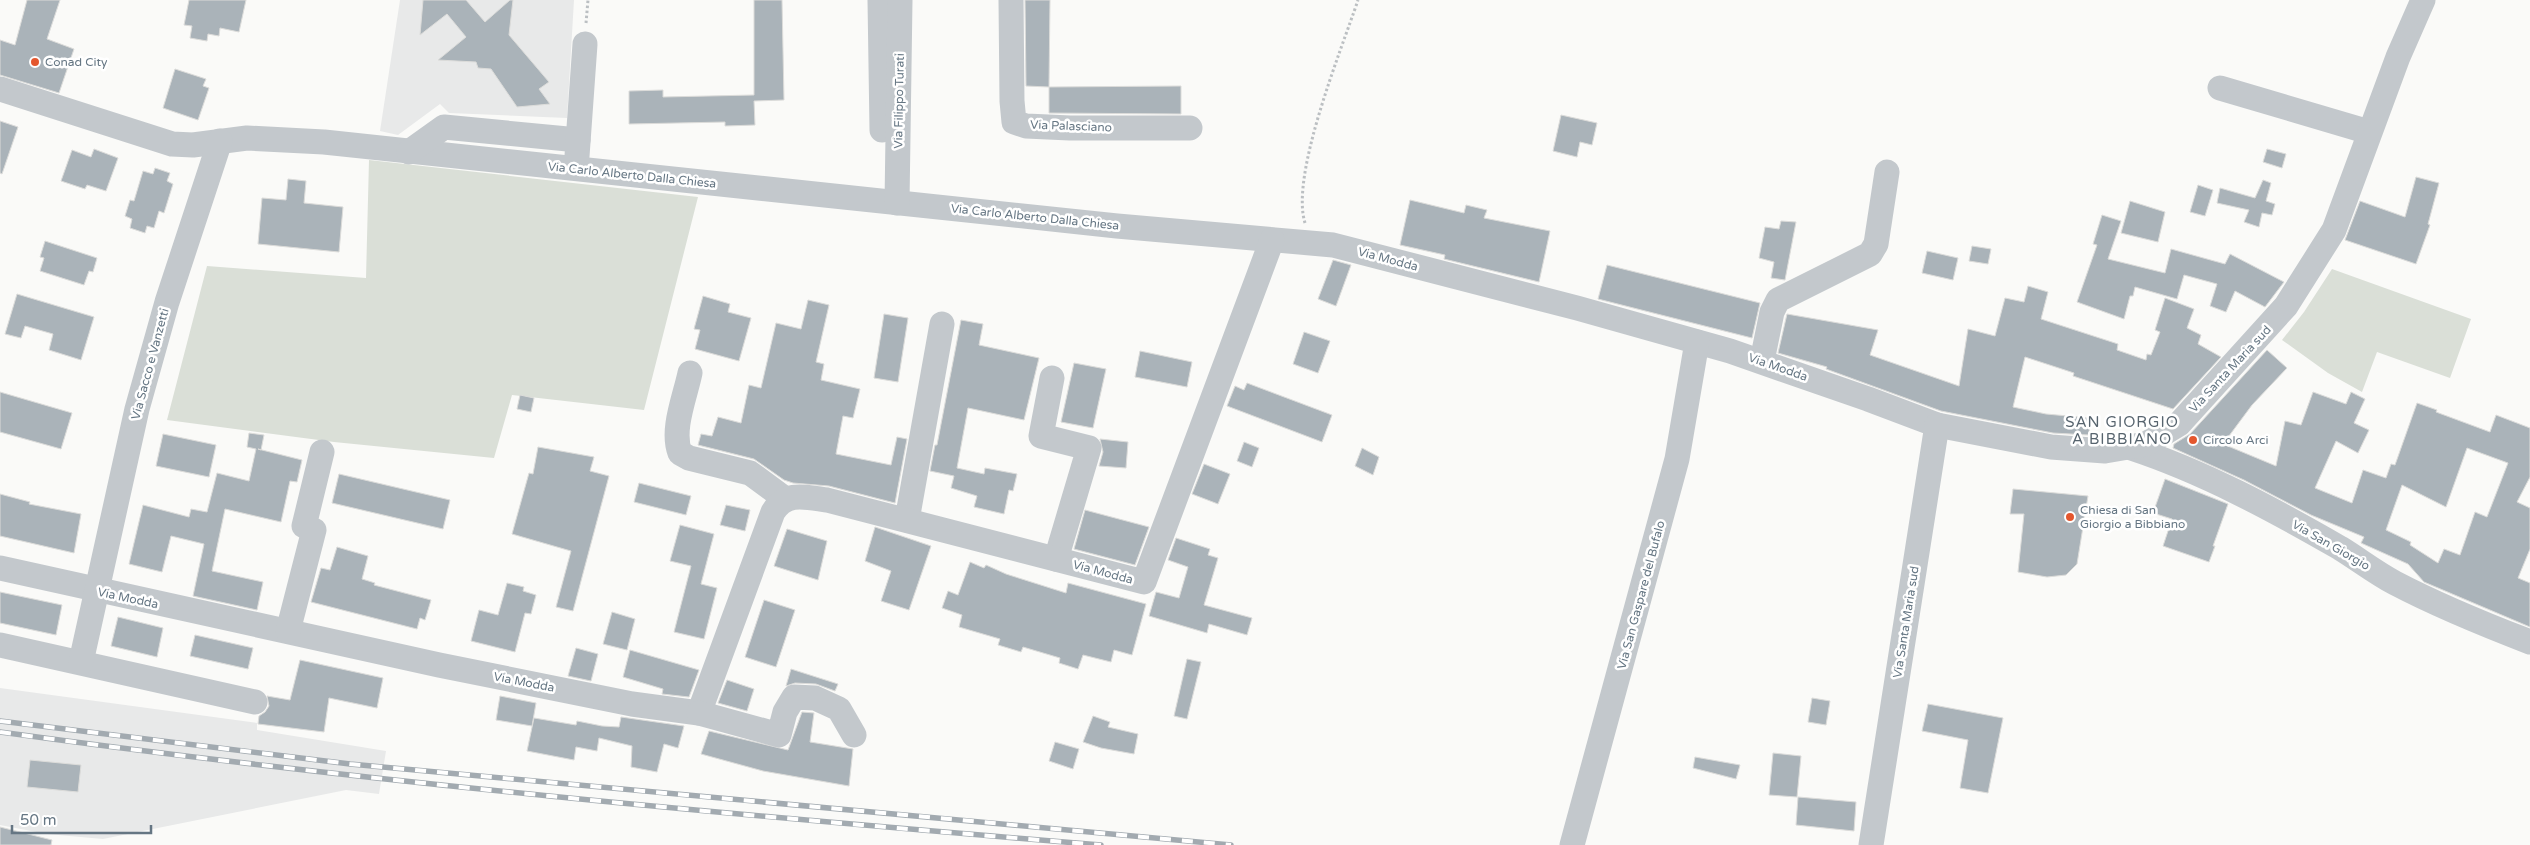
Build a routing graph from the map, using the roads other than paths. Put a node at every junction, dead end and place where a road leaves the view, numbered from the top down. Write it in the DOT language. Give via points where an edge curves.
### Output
graph roads {
  1 [pos="880,0"];
  2 [pos="900,0"];
  3 [pos="1011,0"];
  4 [pos="2423,0"];
  5 [pos="585,44"];
  6 [pos="2220,88"];
  7 [pos="0,89"];
  8 [pos="1190,128"];
  9 [pos="2370,132"];
  10 [pos="578,140"];
  11 [pos="220,141"];
  12 [pos="409,152"];
  13 [pos="577,169"];
  14 [pos="1887,172"];
  15 [pos="890,202"];
  16 [pos="1272,240"];
  17 [pos="942,324"];
  18 [pos="1697,342"];
  19 [pos="1762,361"];
  20 [pos="690,373"];
  21 [pos="1052,378"];
  22 [pos="1937,425"];
  23 [pos="2131,448"];
  24 [pos="322,452"];
  25 [pos="784,498"];
  26 [pos="907,520"];
  27 [pos="1056,559"];
  28 [pos="0,568"];
  29 [pos="97,591"];
  30 [pos="288,631"];
  31 [pos="2530,642"];
  32 [pos="0,645"];
  33 [pos="82,662"];
  34 [pos="255,702"];
  35 [pos="699,713"];
  36 [pos="854,735"];
  37 [pos="1572,845"];
  38 [pos="1871,845"];
  1 -- 15 [label="street, Via Filippo Turati"];
  2 -- 15 [label="street, Via Filippo Turati"];
  3 -- 8 [label="street, Via Palasciano" via="1014,122 1026,126 1070,128"];
  4 -- 9 [label="street, Via Santa Maria sud"];
  5 -- 10 [label="street"];
  6 -- 9 [label="street"];
  7 -- 11 [label="street, Via Carlo Alberto Dalla Chiesa" via="172,144"];
  9 -- 23 [label="street, Via Santa Maria sud" via="2334,230 2286,306 2179,424 2157,440"];
  10 -- 12 [label="street" via="444,127"];
  10 -- 13 [label="street"];
  11 -- 12 [label="street, Via Carlo Alberto Dalla Chiesa" via="247,138 294,140"];
  11 -- 29 [label="street, Via Sacco e Vanzetti" via="150,358"];
  12 -- 13 [label="street, Via Carlo Alberto Dalla Chiesa"];
  13 -- 15 [label="street, Via Carlo Alberto Dalla Chiesa"];
  14 -- 19 [label="street" via="1876,244 1870,254 1778,300 1772,312"];
  15 -- 16 [label="street, Via Carlo Alberto Dalla Chiesa"];
  16 -- 18 [label="street, Via Modda" via="1310,241 1358,250"];
  16 -- 27 [label="street, Via Modda" via="1144,582"];
  17 -- 26 [label="street"];
  18 -- 19 [label="street, Via Modda"];
  18 -- 37 [label="street, Via San Gaspare del Bufalo" via="1677,459"];
  19 -- 22 [label="street, Via Modda"];
  20 -- 25 [label="street" via="677,430 680,453 750,473"];
  21 -- 27 [label="street, Via Modda" via="1041,436 1089,448"];
  22 -- 23 [label="street, Via Santa Maria sud" via="2051,447 2092,451"];
  22 -- 38 [label="street, Via Santa Maria sud"];
  23 -- 31 [label="street, Via San Giorgio" via="2215,482 2340,549 2392,582 2454,613"];
  24 -- 30 [label="street" via="304,526 314,530"];
  25 -- 26 [label="street, Via Modda" via="796,496 826,500"];
  25 -- 35 [label="street" via="773,512"];
  26 -- 27 [label="street, Via Modda"];
  28 -- 29 [label="street, Via Modda"];
  29 -- 30 [label="street, Via Modda"];
  29 -- 33 [label="street, Via Sacco e Vanzetti"];
  30 -- 35 [label="street, Via Modda" via="632,704"];
  32 -- 33 [label="street"];
  33 -- 34 [label="street"];
  35 -- 36 [label="street, Via Modda" via="780,735 785,712 794,697 815,698 839,709"];
}
